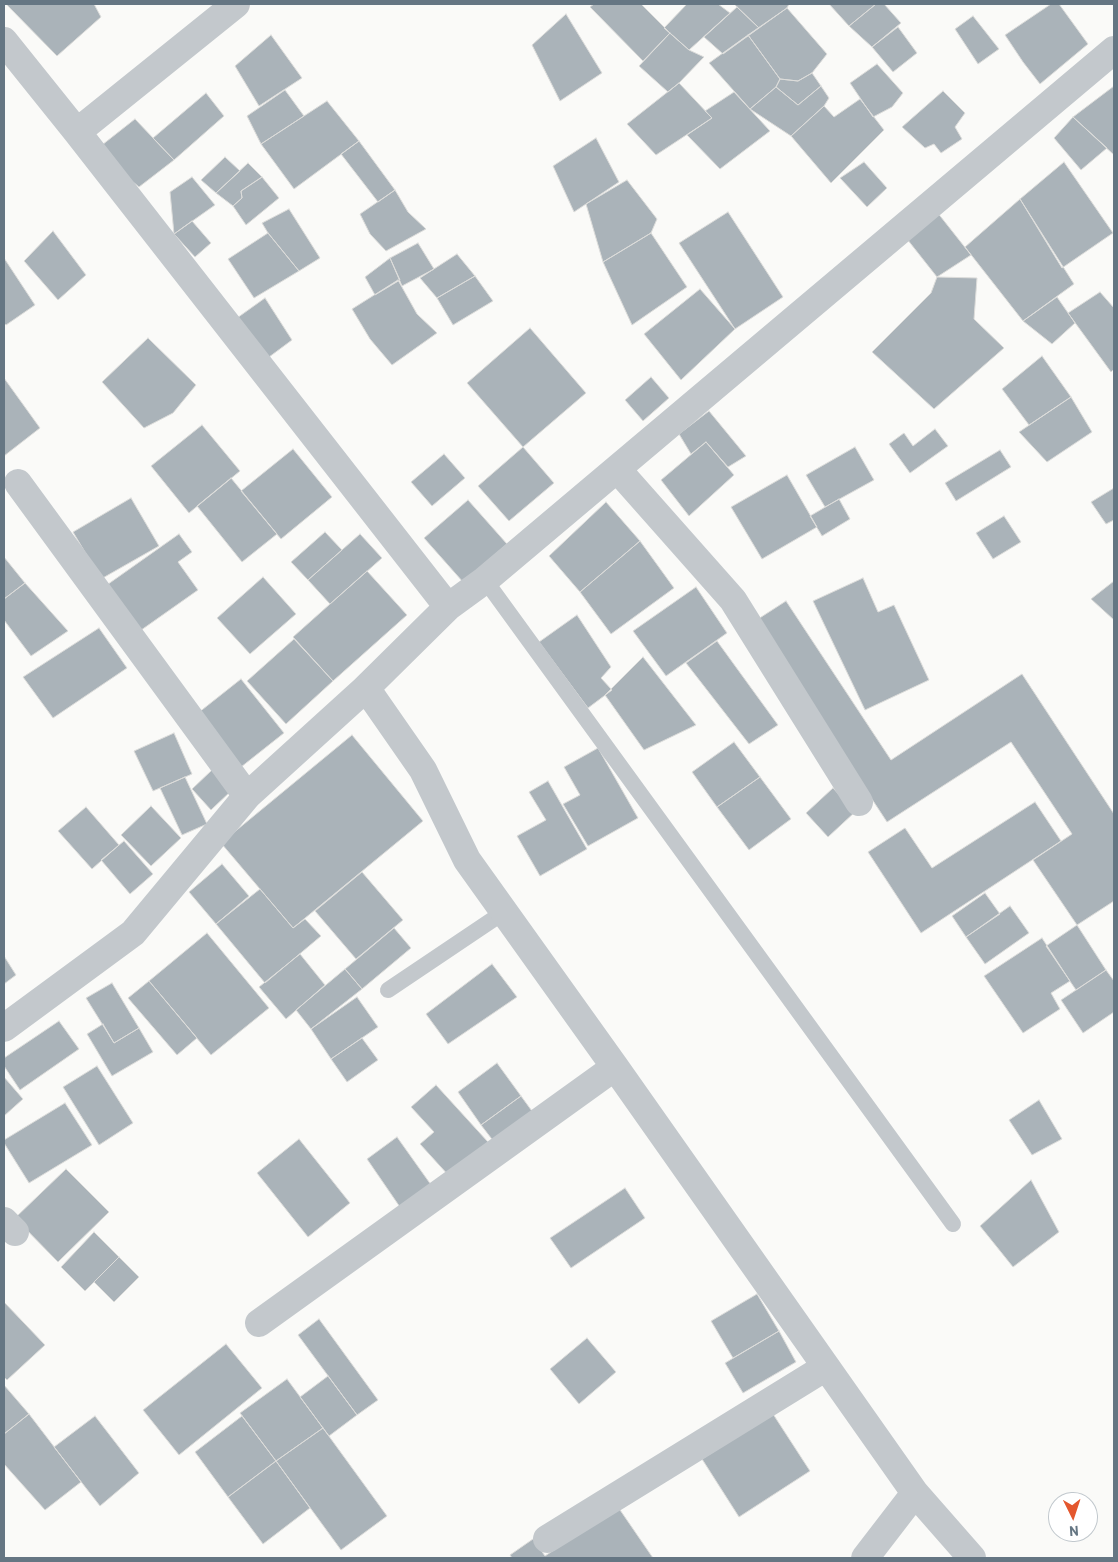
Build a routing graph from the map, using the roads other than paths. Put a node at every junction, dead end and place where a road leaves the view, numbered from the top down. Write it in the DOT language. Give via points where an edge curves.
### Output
graph roads {
  1 [pos="236,4"];
  2 [pos="4,41"];
  3 [pos="1114,50"];
  4 [pos="77,132"];
  5 [pos="617,469"];
  6 [pos="18,483"];
  7 [pos="485,580"];
  8 [pos="448,607"];
  9 [pos="366,688"];
  10 [pos="247,796"];
  11 [pos="859,802"];
  12 [pos="504,912"];
  13 [pos="388,990"];
  14 [pos="4,1028"];
  15 [pos="615,1067"];
  16 [pos="953,1224"];
  17 [pos="259,1324"];
  18 [pos="826,1366"];
  19 [pos="915,1493"];
  20 [pos="547,1539"];
  21 [pos="865,1558"];
  22 [pos="972,1558"];
  1 -- 4 [label="street"];
  2 -- 4 [label="street"];
  3 -- 5 [label="street"];
  4 -- 8 [label="street"];
  5 -- 7 [label="street"];
  5 -- 11 [label="street" via="733,600"];
  6 -- 10 [label="street"];
  7 -- 8 [label="street"];
  7 -- 16 [label="lane"];
  8 -- 9 [label="street"];
  9 -- 10 [label="street"];
  9 -- 12 [label="street" via="423,770 467,860"];
  10 -- 14 [label="street" via="132,933"];
  12 -- 13 [label="lane"];
  12 -- 15 [label="street"];
  15 -- 17 [label="street"];
  15 -- 18 [label="street"];
  18 -- 19 [label="street"];
  18 -- 20 [label="street"];
  19 -- 21 [label="street"];
  19 -- 22 [label="street"];
}
